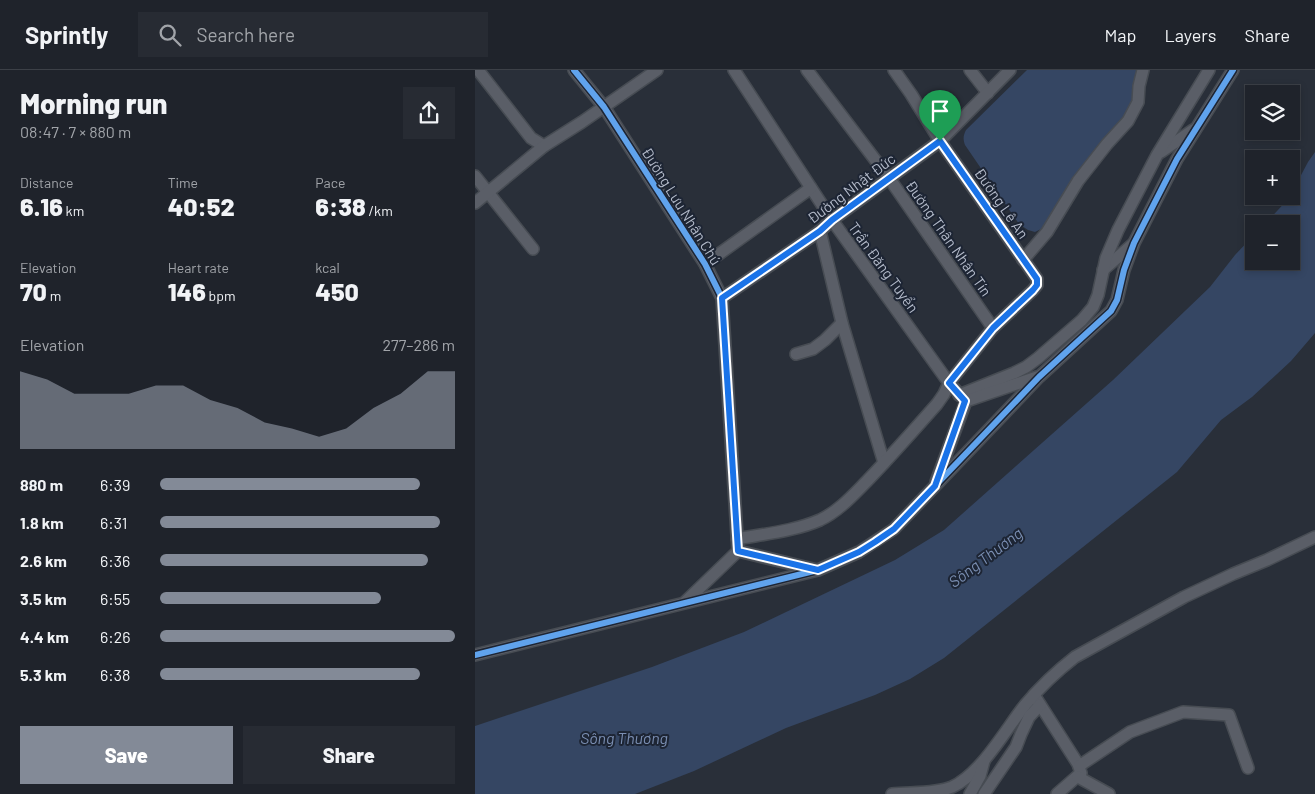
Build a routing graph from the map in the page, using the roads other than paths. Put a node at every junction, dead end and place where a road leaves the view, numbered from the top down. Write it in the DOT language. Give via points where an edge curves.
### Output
graph roads {
  1 [pos="478,70"];
  2 [pos="574,70"];
  3 [pos="657,70"];
  4 [pos="734,70"];
  5 [pos="807,70"];
  6 [pos="894,70"];
  7 [pos="970,70"];
  8 [pos="1010,70"];
  9 [pos="1143,70"];
  10 [pos="1209,70"];
  11 [pos="1233,70"];
  12 [pos="988,93"];
  13 [pos="604,107"];
  14 [pos="1197,128"];
  15 [pos="940,141"];
  16 [pos="544,146"];
  17 [pos="1157,155"];
  18 [pos="475,176"];
  19 [pos="889,178"];
  20 [pos="811,188"];
  21 [pos="488,193"];
  22 [pos="475,203"];
  23 [pos="832,220"];
  24 [pos="820,231"];
  25 [pos="1134,243"];
  26 [pos="533,249"];
  27 [pos="1023,260"];
  28 [pos="705,264"];
  29 [pos="1103,270"];
  30 [pos="722,298"];
  31 [pos="842,323"];
  32 [pos="993,328"];
  33 [pos="796,354"];
  34 [pos="1039,377"];
  35 [pos="949,383"];
  36 [pos="962,398"];
  37 [pos="884,463"];
  38 [pos="935,486"];
  39 [pos="1315,537"];
  40 [pos="737,538"];
  41 [pos="738,551"];
  42 [pos="818,570"];
  43 [pos="684,603"];
  44 [pos="475,654"];
  45 [pos="1034,695"];
  46 [pos="1041,705"];
  47 [pos="986,757"];
  48 [pos="1248,768"];
  49 [pos="1078,772"];
  50 [pos="892,794"];
  51 [pos="970,794"];
  52 [pos="984,794"];
  53 [pos="1057,794"];
  54 [pos="1109,794"];
  1 -- 16 [label="street" via="531,138"];
  2 -- 13 [label="street, Đường Lưu Nhân Chú"];
  3 -- 13 [label="street"];
  4 -- 20 [label="street, Trần Đăng Tuyển"];
  5 -- 19 [label="street, Đường Thân Nhân Tín"];
  6 -- 15 [label="street, Đường Lê An"];
  7 -- 12 [label="street"];
  8 -- 12 [label="street, Đường Nhật Đức"];
  9 -- 27 [label="street" via="1138,102 1127,121 1084,174 1047,232"];
  10 -- 17 [label="street"];
  11 -- 14 [label="street"];
  12 -- 15 [label="street, Đường Nhật Đức"];
  13 -- 16 [label="street"];
  13 -- 28 [label="street, Đường Lưu Nhân Chú"];
  14 -- 17 [label="street"];
  14 -- 25 [label="street" via="1177,159"];
  15 -- 19 [label="street, Đường Nhật Đức"];
  15 -- 27 [label="street, Đường Lê An"];
  16 -- 21 [label="street"];
  17 -- 29 [label="street" via="1117,230"];
  18 -- 21 [label="street"];
  19 -- 23 [label="street, Đường Nhật Đức"];
  19 -- 32 [label="street, Đường Thân Nhân Tín"];
  20 -- 23 [label="street, Trần Đăng Tuyển"];
  20 -- 28 [label="street"];
  21 -- 22 [label="street"];
  21 -- 26 [label="street"];
  23 -- 24 [label="street, Đường Nhật Đức"];
  23 -- 35 [label="street, Trần Đăng Tuyển"];
  24 -- 30 [label="street, Đường Nhật Đức"];
  24 -- 31 [label="street"];
  25 -- 29 [label="street"];
  25 -- 34 [label="street" via="1111,311"];
  27 -- 32 [label="street, Đường Lê An" via="1037,279 1036,287"];
  28 -- 30 [label="street, Đường Lưu Nhân Chú"];
  29 -- 36 [label="street" via="1093,307 1082,320 1025,367"];
  30 -- 40 [label="street, Đường Lưu Nhân Chú"];
  31 -- 33 [label="street" via="813,349"];
  31 -- 37 [label="street"];
  32 -- 35 [label="street"];
  34 -- 36 [label="street"];
  34 -- 38 [label="street"];
  35 -- 36 [label="street, Trần Đăng Tuyển"];
  35 -- 37 [label="street" via="937,404"];
  36 -- 38 [label="street"];
  37 -- 40 [label="street" via="843,505 821,520 779,532"];
  38 -- 42 [label="street" via="894,529 859,552"];
  39 -- 45 [label="street" via="1184,597 1093,646 1060,668"];
  40 -- 41 [label="street, Đường Lưu Nhân Chú"];
  41 -- 42 [label="street"];
  41 -- 43 [label="street"];
  42 -- 43 [label="street"];
  43 -- 44 [label="street"];
  45 -- 46 [label="street"];
  45 -- 47 [label="street"];
  46 -- 49 [label="street"];
  46 -- 52 [label="street" via="1029,717 1016,747"];
  47 -- 50 [label="street" via="954,786 943,790"];
  47 -- 51 [label="street"];
  48 -- 49 [label="street" via="1229,715 1183,712 1130,732"];
  49 -- 53 [label="street"];
  49 -- 54 [label="street"];
}
